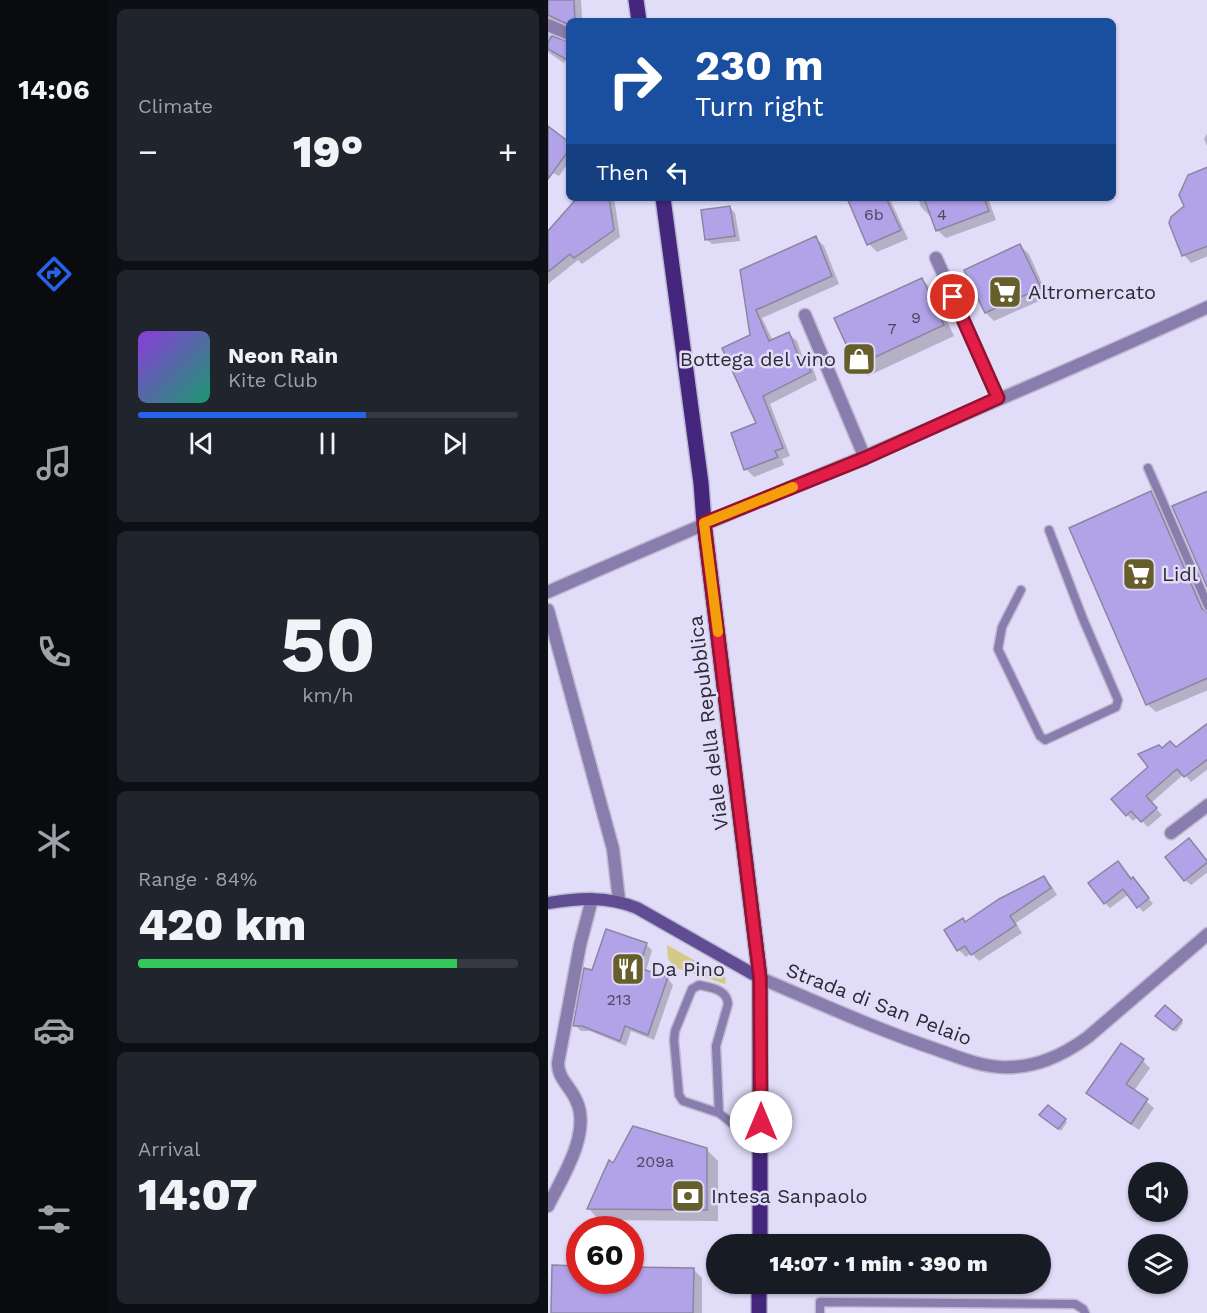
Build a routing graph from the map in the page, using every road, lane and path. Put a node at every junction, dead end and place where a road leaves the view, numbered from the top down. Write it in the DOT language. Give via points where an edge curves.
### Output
graph roads {
  1 [pos="636,0"];
  2 [pos="639,18"];
  3 [pos="548,25"];
  4 [pos="566,33"];
  5 [pos="663,201"];
  6 [pos="936,258"];
  7 [pos="1208,307"];
  8 [pos="805,315"];
  9 [pos="998,398"];
  10 [pos="865,458"];
  11 [pos="1148,468"];
  12 [pos="704,523"];
  13 [pos="1049,530"];
  14 [pos="1021,590"];
  15 [pos="548,592"];
  16 [pos="1208,606"];
  17 [pos="548,610"];
  18 [pos="1208,805"];
  19 [pos="1171,833"];
  20 [pos="592,899"];
  21 [pos="618,900"];
  22 [pos="548,903"];
  23 [pos="1208,934"];
  24 [pos="760,978"];
  25 [pos="719,1113"];
  26 [pos="761,1146"];
  27 [pos="548,1206"];
  28 [pos="760,1234"];
  29 [pos="759,1294"];
  30 [pos="759,1313"];
  31 [pos="820,1313"];
  32 [pos="1085,1313"];
  1 -- 2 [label="main road"];
  3 -- 4 [label="street"];
  5 -- 12 [label="main road, Viale della Repubblica"];
  6 -- 9 [label="street"];
  7 -- 9 [label="street"];
  8 -- 10 [label="street"];
  9 -- 10 [label="street"];
  10 -- 12 [label="street"];
  11 -- 16 [label="lane"];
  12 -- 15 [label="street"];
  12 -- 24 [label="main road, Viale della Repubblica"];
  13 -- 14 [label="lane" via="1118,700 1116,707 1045,740 998,649 1002,627"];
  17 -- 21 [label="street" via="613,849"];
  18 -- 19 [label="street"];
  20 -- 21 [label="main road, Strada di San Pelaio"];
  20 -- 22 [label="main road, Strada di San Pelaio"];
  20 -- 27 [label="street" via="558,1063 559,1074 581,1113 581,1129"];
  21 -- 24 [label="main road, Strada di San Pelaio"];
  23 -- 24 [label="street, Strada di San Pelaio" via="1068,1052 1030,1065 1000,1067 978,1063 905,1039"];
  24 -- 26 [label="main road, Viale della Repubblica"];
  25 -- 25 [label="lane" via="716,1046 727,997 724,992 699,985 692,989 675,1031 679,1095 683,1101"];
  25 -- 26 [label="lane"];
  26 -- 28 [label="main road, Viale della Repubblica"];
  29 -- 30 [label="main road"];
  31 -- 32 [label="lane" via="821,1302 1075,1304"];
}
